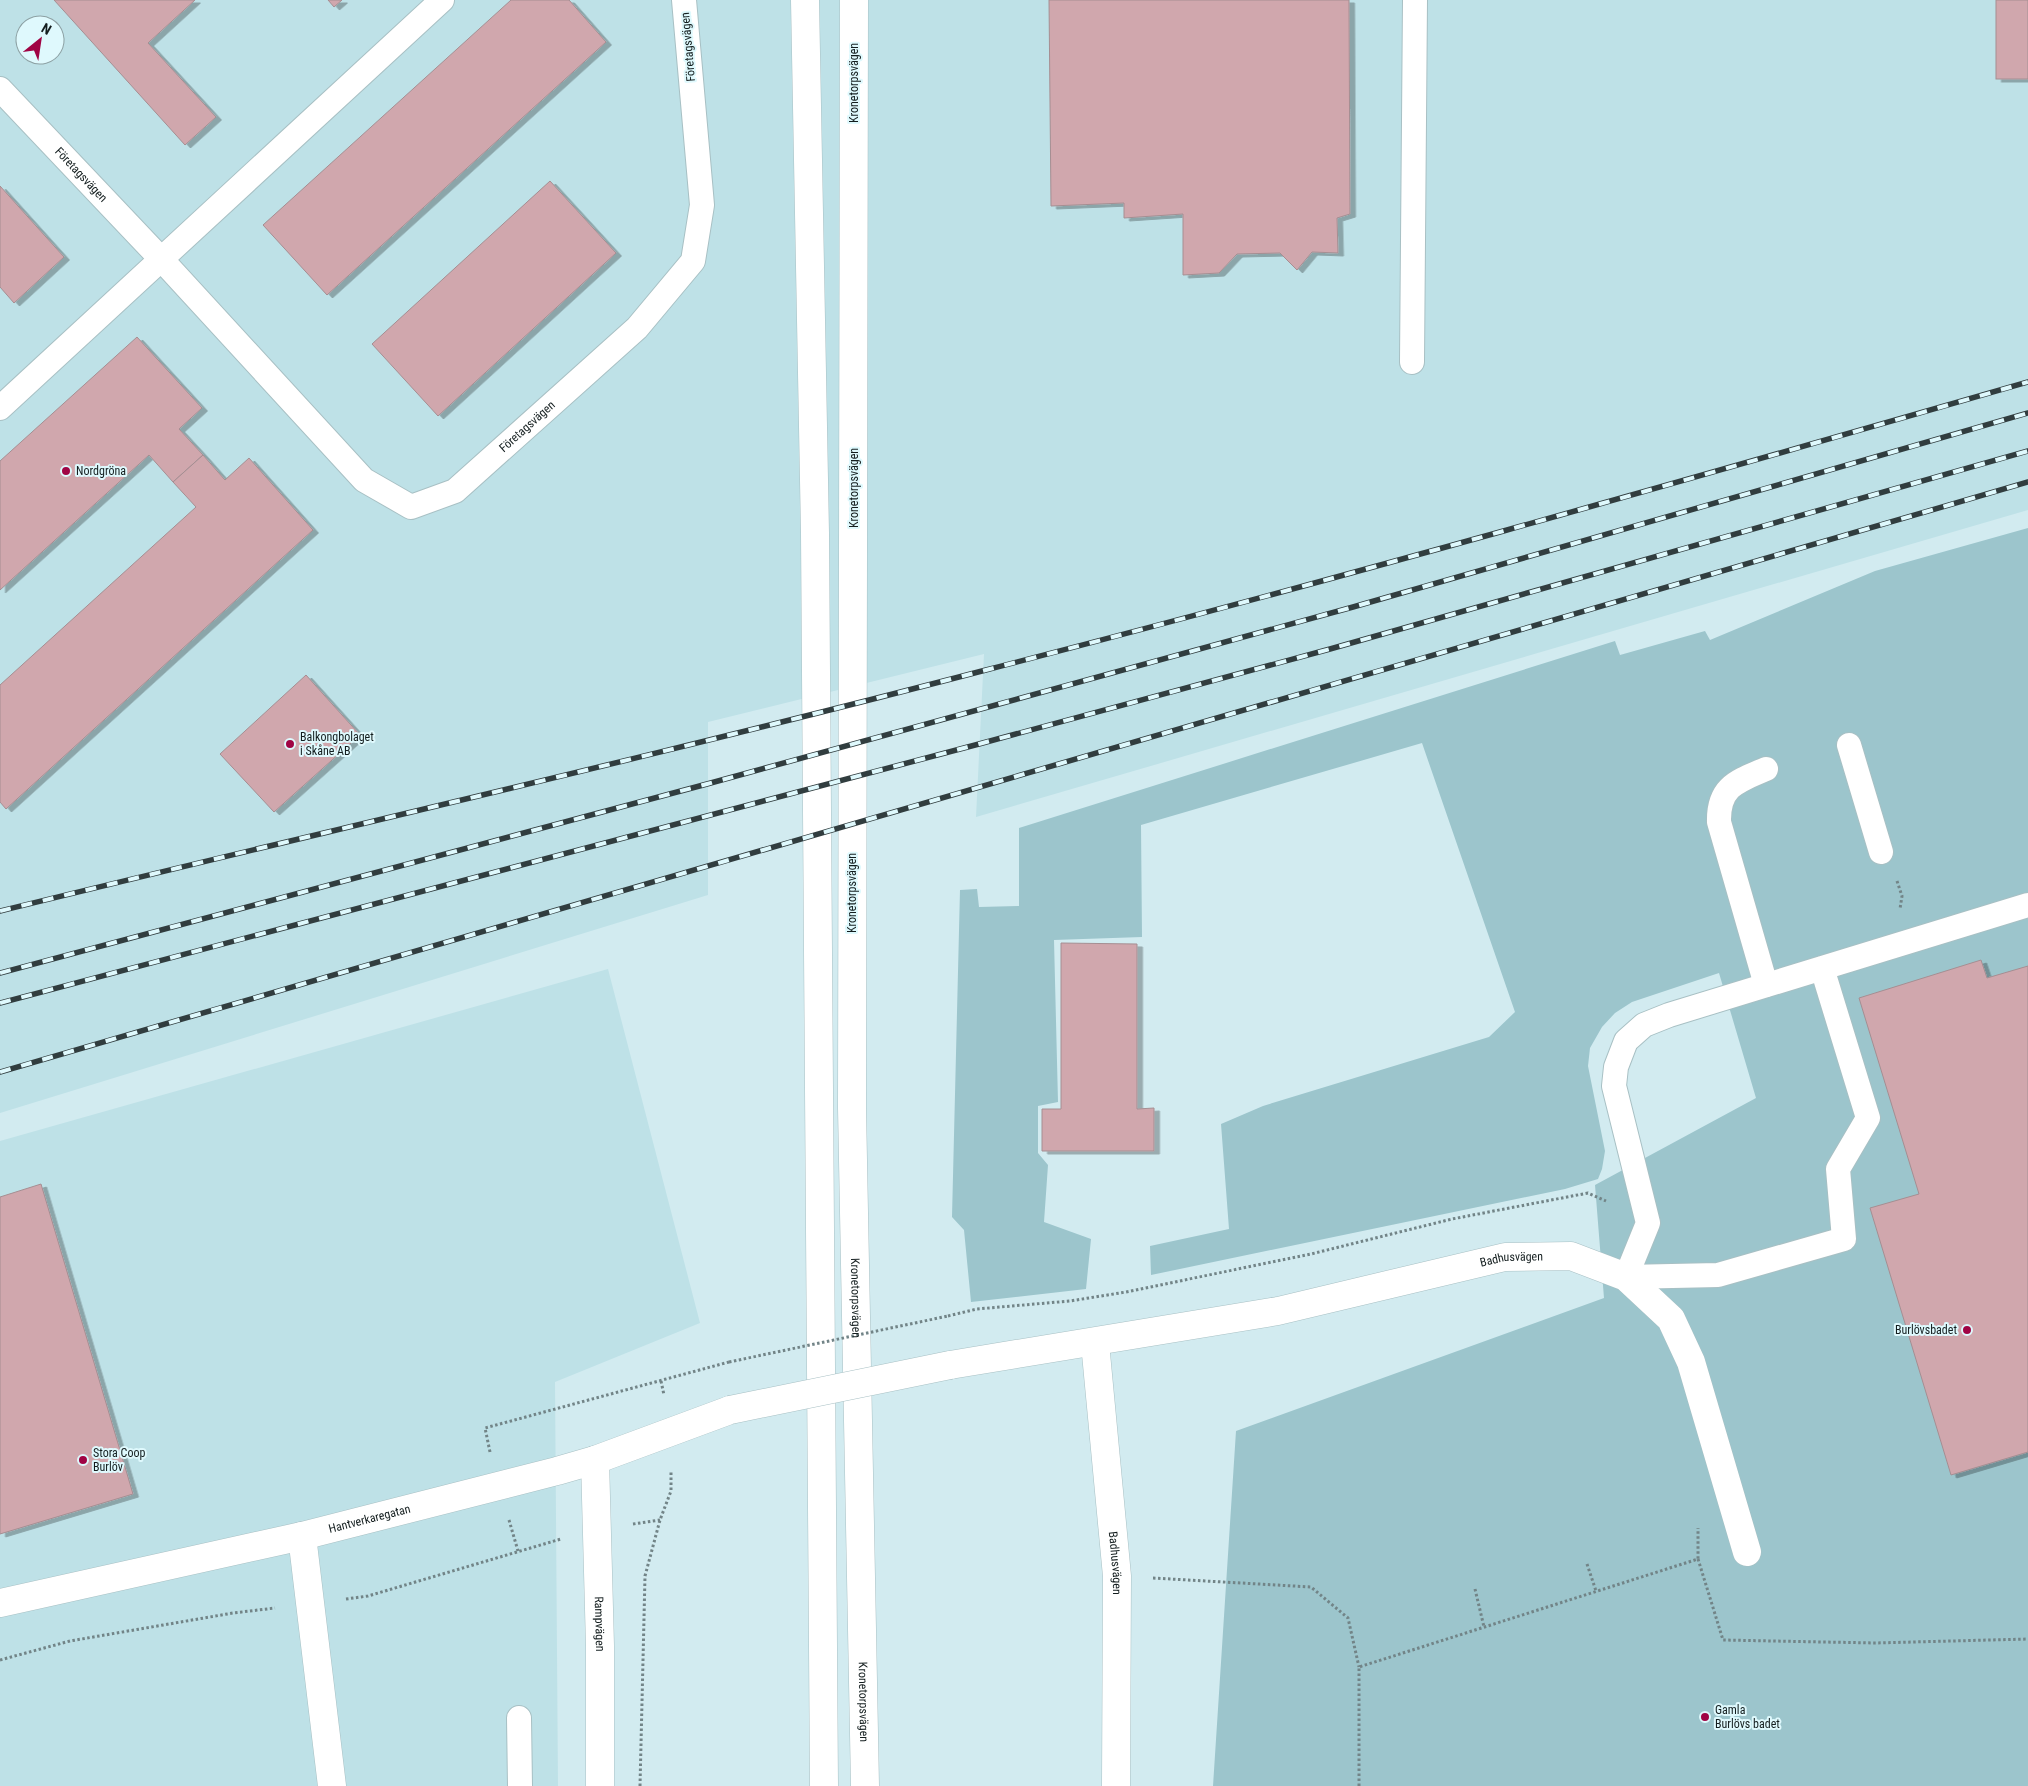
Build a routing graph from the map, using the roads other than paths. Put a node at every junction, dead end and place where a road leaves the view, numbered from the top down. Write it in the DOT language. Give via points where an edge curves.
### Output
graph roads {
  1 [pos="442,0"];
  2 [pos="684,0"];
  3 [pos="805,0"];
  4 [pos="854,0"];
  5 [pos="1415,0"];
  6 [pos="0,89"];
  7 [pos="162,260"];
  8 [pos="1412,362"];
  9 [pos="0,408"];
  10 [pos="1850,745"];
  11 [pos="1766,770"];
  12 [pos="1880,852"];
  13 [pos="2028,905"];
  14 [pos="1822,968"];
  15 [pos="1766,985"];
  16 [pos="1626,1278"];
  17 [pos="1095,1343"];
  18 [pos="730,1410"];
  19 [pos="595,1460"];
  20 [pos="302,1536"];
  21 [pos="1747,1552"];
  22 [pos="0,1603"];
  23 [pos="519,1718"];
  24 [pos="332,1786"];
  25 [pos="520,1786"];
  26 [pos="600,1786"];
  27 [pos="824,1786"];
  28 [pos="865,1786"];
  29 [pos="1116,1786"];
  1 -- 7 [label="lane"];
  2 -- 7 [label="lane, Företagsvägen" via="702,205 693,261 637,328 455,491 411,507 364,480"];
  3 -- 27 [label="main road" via="815,533"];
  4 -- 28 [label="main road, Kronetorpsvägen" via="852,1108"];
  5 -- 8 [label="lane"];
  6 -- 7 [label="lane, Företagsvägen"];
  7 -- 9 [label="lane"];
  10 -- 12 [label="lane"];
  11 -- 15 [label="lane" via="1728,788 1718,808 1719,822"];
  13 -- 14 [label="lane"];
  14 -- 15 [label="lane"];
  14 -- 16 [label="lane" via="1868,1118 1838,1169 1844,1239 1718,1275"];
  15 -- 16 [label="lane" via="1644,1025 1626,1041 1616,1067 1614,1086 1648,1222"];
  16 -- 17 [label="main road, Badhusvägen" via="1571,1256 1506,1258 1278,1311"];
  16 -- 21 [label="main road, Badhusvägen" via="1671,1320 1691,1362"];
  17 -- 18 [label="main road, Badhusvägen, bridge" via="950,1365"];
  17 -- 29 [label="main road, Badhusvägen" via="1117,1576"];
  18 -- 19 [label="main road, Hantverkaregatan"];
  19 -- 20 [label="main road, Hantverkaregatan"];
  19 -- 26 [label="main road, Rampvägen"];
  20 -- 22 [label="main road, Hantverkaregatan"];
  20 -- 24 [label="main road"];
  23 -- 25 [label="lane"];
}
